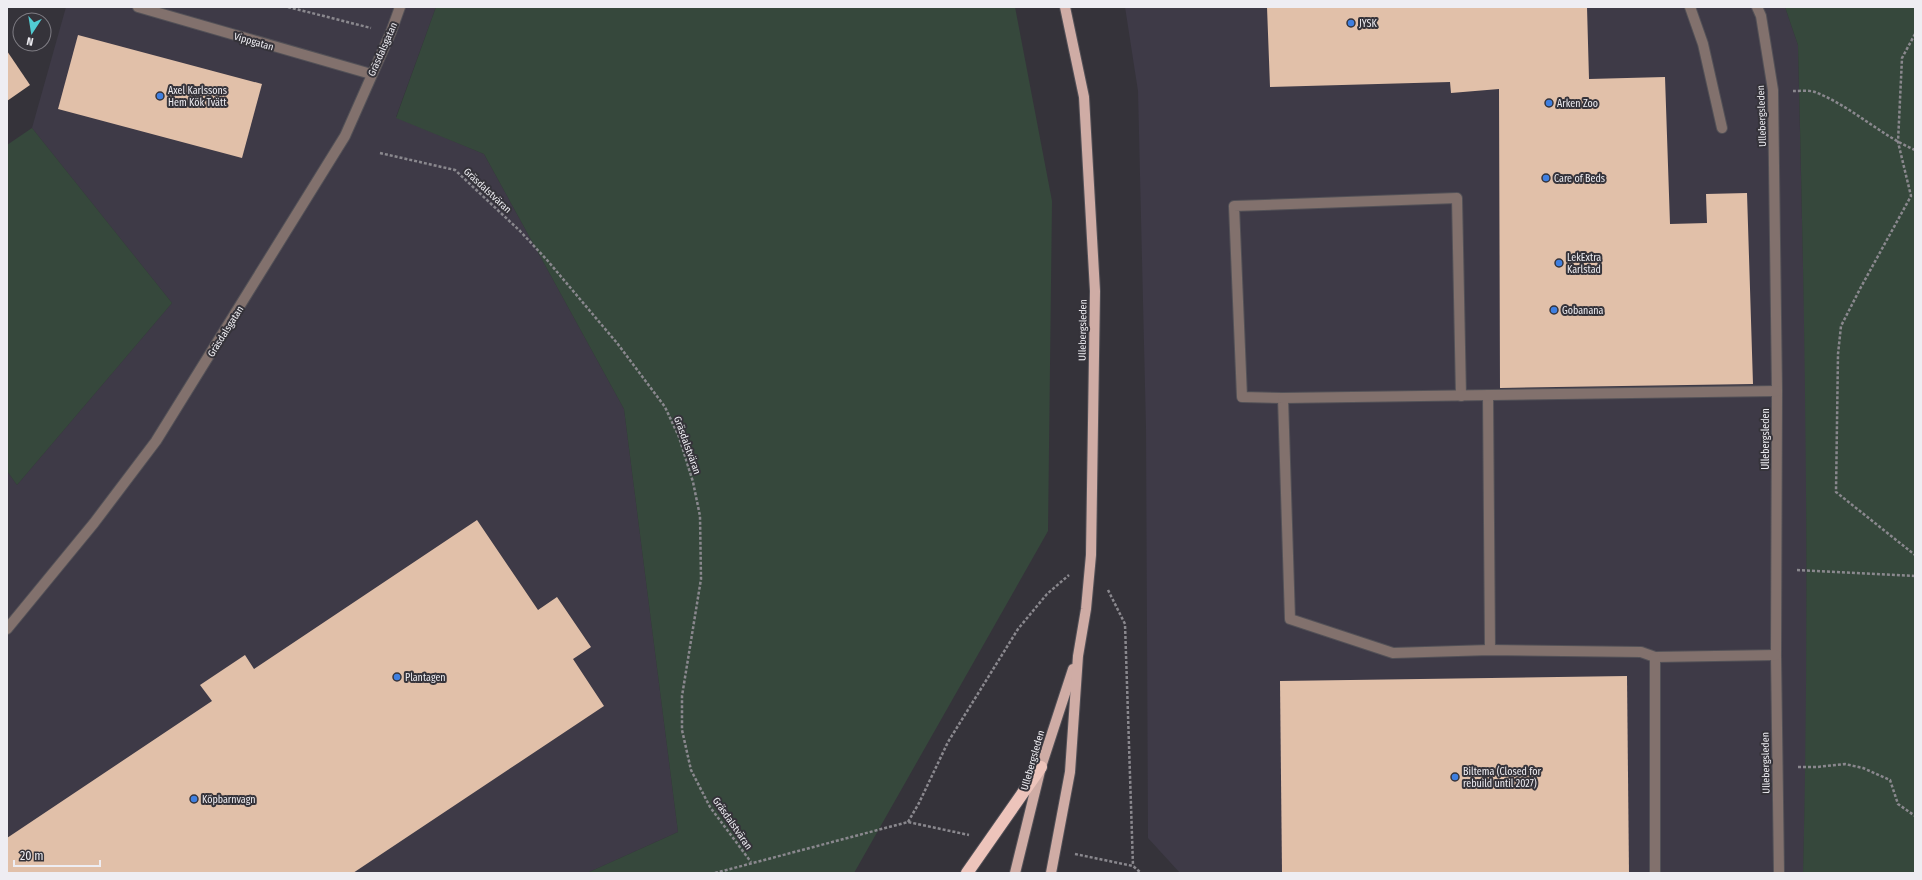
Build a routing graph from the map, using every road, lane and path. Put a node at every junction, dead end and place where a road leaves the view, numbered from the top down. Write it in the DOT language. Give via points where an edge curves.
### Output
graph roads {
  1 [pos="138,7"];
  2 [pos="288,7"];
  3 [pos="400,7"];
  4 [pos="1065,7"];
  5 [pos="1690,7"];
  6 [pos="1757,7"];
  7 [pos="391,32"];
  8 [pos="1915,34"];
  9 [pos="371,74"];
  10 [pos="1773,90"];
  11 [pos="1722,128"];
  12 [pos="1898,142"];
  13 [pos="1915,150"];
  14 [pos="380,152"];
  15 [pos="1777,391"];
  16 [pos="1488,395"];
  17 [pos="1461,396"];
  18 [pos="1283,398"];
  19 [pos="1091,555"];
  20 [pos="1915,555"];
  21 [pos="1776,570"];
  22 [pos="1915,576"];
  23 [pos="1108,589"];
  24 [pos="7,628"];
  25 [pos="1490,650"];
  26 [pos="1776,655"];
  27 [pos="1078,656"];
  28 [pos="1655,657"];
  29 [pos="1041,766"];
  30 [pos="1778,766"];
  31 [pos="1915,816"];
  32 [pos="908,822"];
  33 [pos="972,835"];
  34 [pos="1070,853"];
  35 [pos="751,862"];
  36 [pos="1133,866"];
  37 [pos="715,873"];
  38 [pos="967,873"];
  39 [pos="1015,873"];
  40 [pos="1051,873"];
  41 [pos="1141,873"];
  42 [pos="1655,873"];
  43 [pos="1779,873"];
  1 -- 9 [label="street, Vippgatan"];
  2 -- 7 [label="path"];
  3 -- 7 [label="street, Gräsdalsgatan"];
  4 -- 19 [label="main road, Ullebergsleden" via="1084,97 1095,291"];
  5 -- 11 [label="street" via="1703,44"];
  6 -- 10 [label="street, Ullebergsleden" via="1761,16"];
  7 -- 9 [label="street, Gräsdalsgatan"];
  8 -- 12 [label="path" via="1902,58"];
  9 -- 24 [label="street, Gräsdalsgatan" via="345,136 156,442 94,523"];
  10 -- 12 [label="path" via="1814,92 1839,104"];
  10 -- 15 [label="street, Ullebergsleden"];
  12 -- 13 [label="path"];
  12 -- 20 [label="path" via="1911,196 1841,326 1838,354 1836,492"];
  14 -- 35 [label="path, Gräsdalstväran" via="455,170 547,260 665,407 679,437 700,516 702,580 682,696 682,730 691,770 710,807"];
  15 -- 16 [label="street"];
  15 -- 21 [label="street, Ullebergsleden"];
  16 -- 17 [label="street"];
  16 -- 25 [label="street"];
  17 -- 18 [label="street"];
  17 -- 18 [label="street" via="1457,198 1234,206 1242,397"];
  18 -- 25 [label="street" via="1290,619 1393,653"];
  19 -- 27 [label="main road, Ullebergsleden"];
  19 -- 32 [label="path" via="1047,594 1018,629 948,742"];
  21 -- 22 [label="path"];
  21 -- 26 [label="street, Ullebergsleden"];
  23 -- 36 [label="path" via="1125,624"];
  25 -- 28 [label="street" via="1641,652"];
  26 -- 28 [label="street"];
  26 -- 30 [label="street, Ullebergsleden"];
  27 -- 29 [label="main road, Ullebergsleden"];
  27 -- 40 [label="main road, Ullebergsleden" via="1070,772"];
  28 -- 42 [label="street"];
  29 -- 38 [label="highway"];
  29 -- 39 [label="main road, Ullebergsleden"];
  30 -- 31 [label="path" via="1817,767 1845,764 1863,768 1890,780 1898,804"];
  30 -- 43 [label="street, Ullebergsleden"];
  32 -- 33 [label="path"];
  32 -- 35 [label="path"];
  34 -- 36 [label="path"];
  35 -- 37 [label="path"];
  36 -- 41 [label="path"];
}
